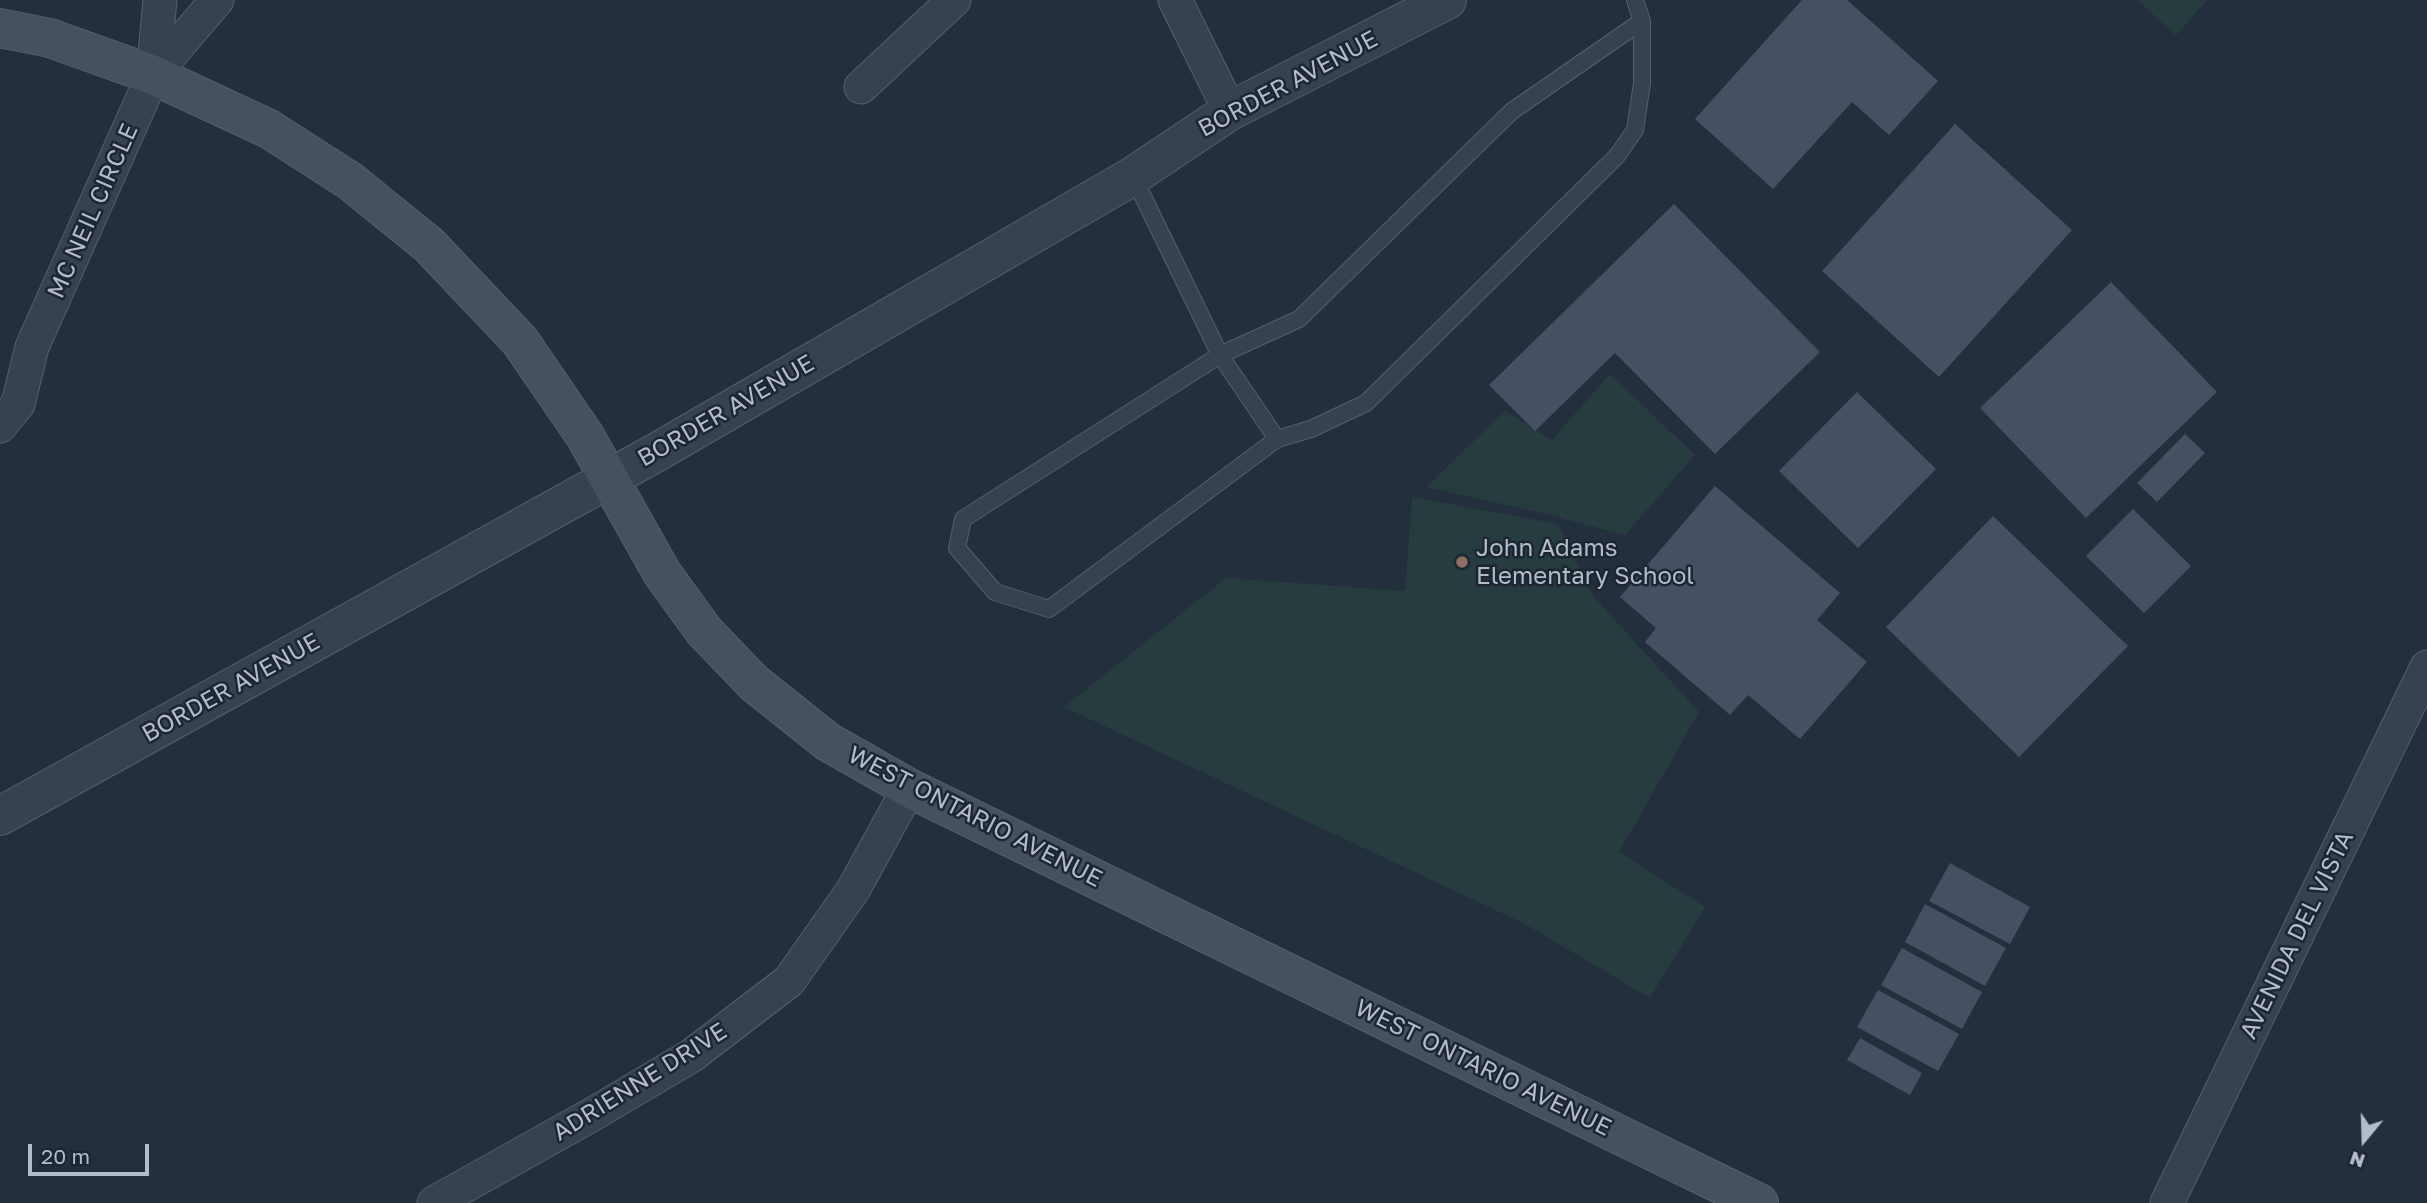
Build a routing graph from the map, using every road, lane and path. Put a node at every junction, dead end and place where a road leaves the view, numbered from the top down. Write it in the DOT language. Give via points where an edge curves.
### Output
graph roads {
  1 [pos="160,0"];
  2 [pos="217,0"];
  3 [pos="954,0"];
  4 [pos="1175,0"];
  5 [pos="1447,0"];
  6 [pos="1635,0"];
  7 [pos="1642,21"];
  8 [pos="0,28"];
  9 [pos="153,75"];
  10 [pos="861,87"];
  11 [pos="1230,111"];
  12 [pos="1133,176"];
  13 [pos="32,346"];
  14 [pos="1220,355"];
  15 [pos="0,369"];
  16 [pos="0,426"];
  17 [pos="1277,439"];
  18 [pos="610,478"];
  19 [pos="2427,667"];
  20 [pos="909,789"];
  21 [pos="0,816"];
  22 [pos="433,1203"];
  23 [pos="1759,1203"];
  24 [pos="2167,1203"];
  1 -- 9 [label="street, MC NEIL CIRCLE"];
  2 -- 9 [label="street, MC NEIL CIRCLE"];
  3 -- 10 [label="street"];
  4 -- 11 [label="street"];
  5 -- 11 [label="street, BORDER AVENUE"];
  6 -- 7 [label="lane"];
  7 -- 14 [label="lane" via="1512,111 1299,319"];
  7 -- 17 [label="lane" via="1642,83 1635,130 1618,156 1366,403"];
  8 -- 9 [label="main road, WEST ONTARIO AVENUE" via="50,38"];
  9 -- 13 [label="street, MC NEIL CIRCLE"];
  9 -- 18 [label="main road, WEST ONTARIO AVENUE" via="269,128 350,181 429,245 520,341"];
  11 -- 12 [label="street, BORDER AVENUE"];
  12 -- 14 [label="lane"];
  12 -- 18 [label="street, BORDER AVENUE"];
  13 -- 15 [label="street"];
  13 -- 16 [label="street, MC NEIL CIRCLE" via="18,404"];
  14 -- 17 [label="lane"];
  14 -- 17 [label="lane" via="963,519 957,548 995,592 1049,609"];
  18 -- 20 [label="main road, WEST ONTARIO AVENUE" via="662,573 704,631 754,683 828,742"];
  18 -- 21 [label="street, BORDER AVENUE"];
  19 -- 24 [label="street, AVENIDA DEL VISTA"];
  20 -- 22 [label="street, ADRIENNE DRIVE" via="853,890 789,981 691,1056"];
  20 -- 23 [label="main road, WEST ONTARIO AVENUE"];
}
